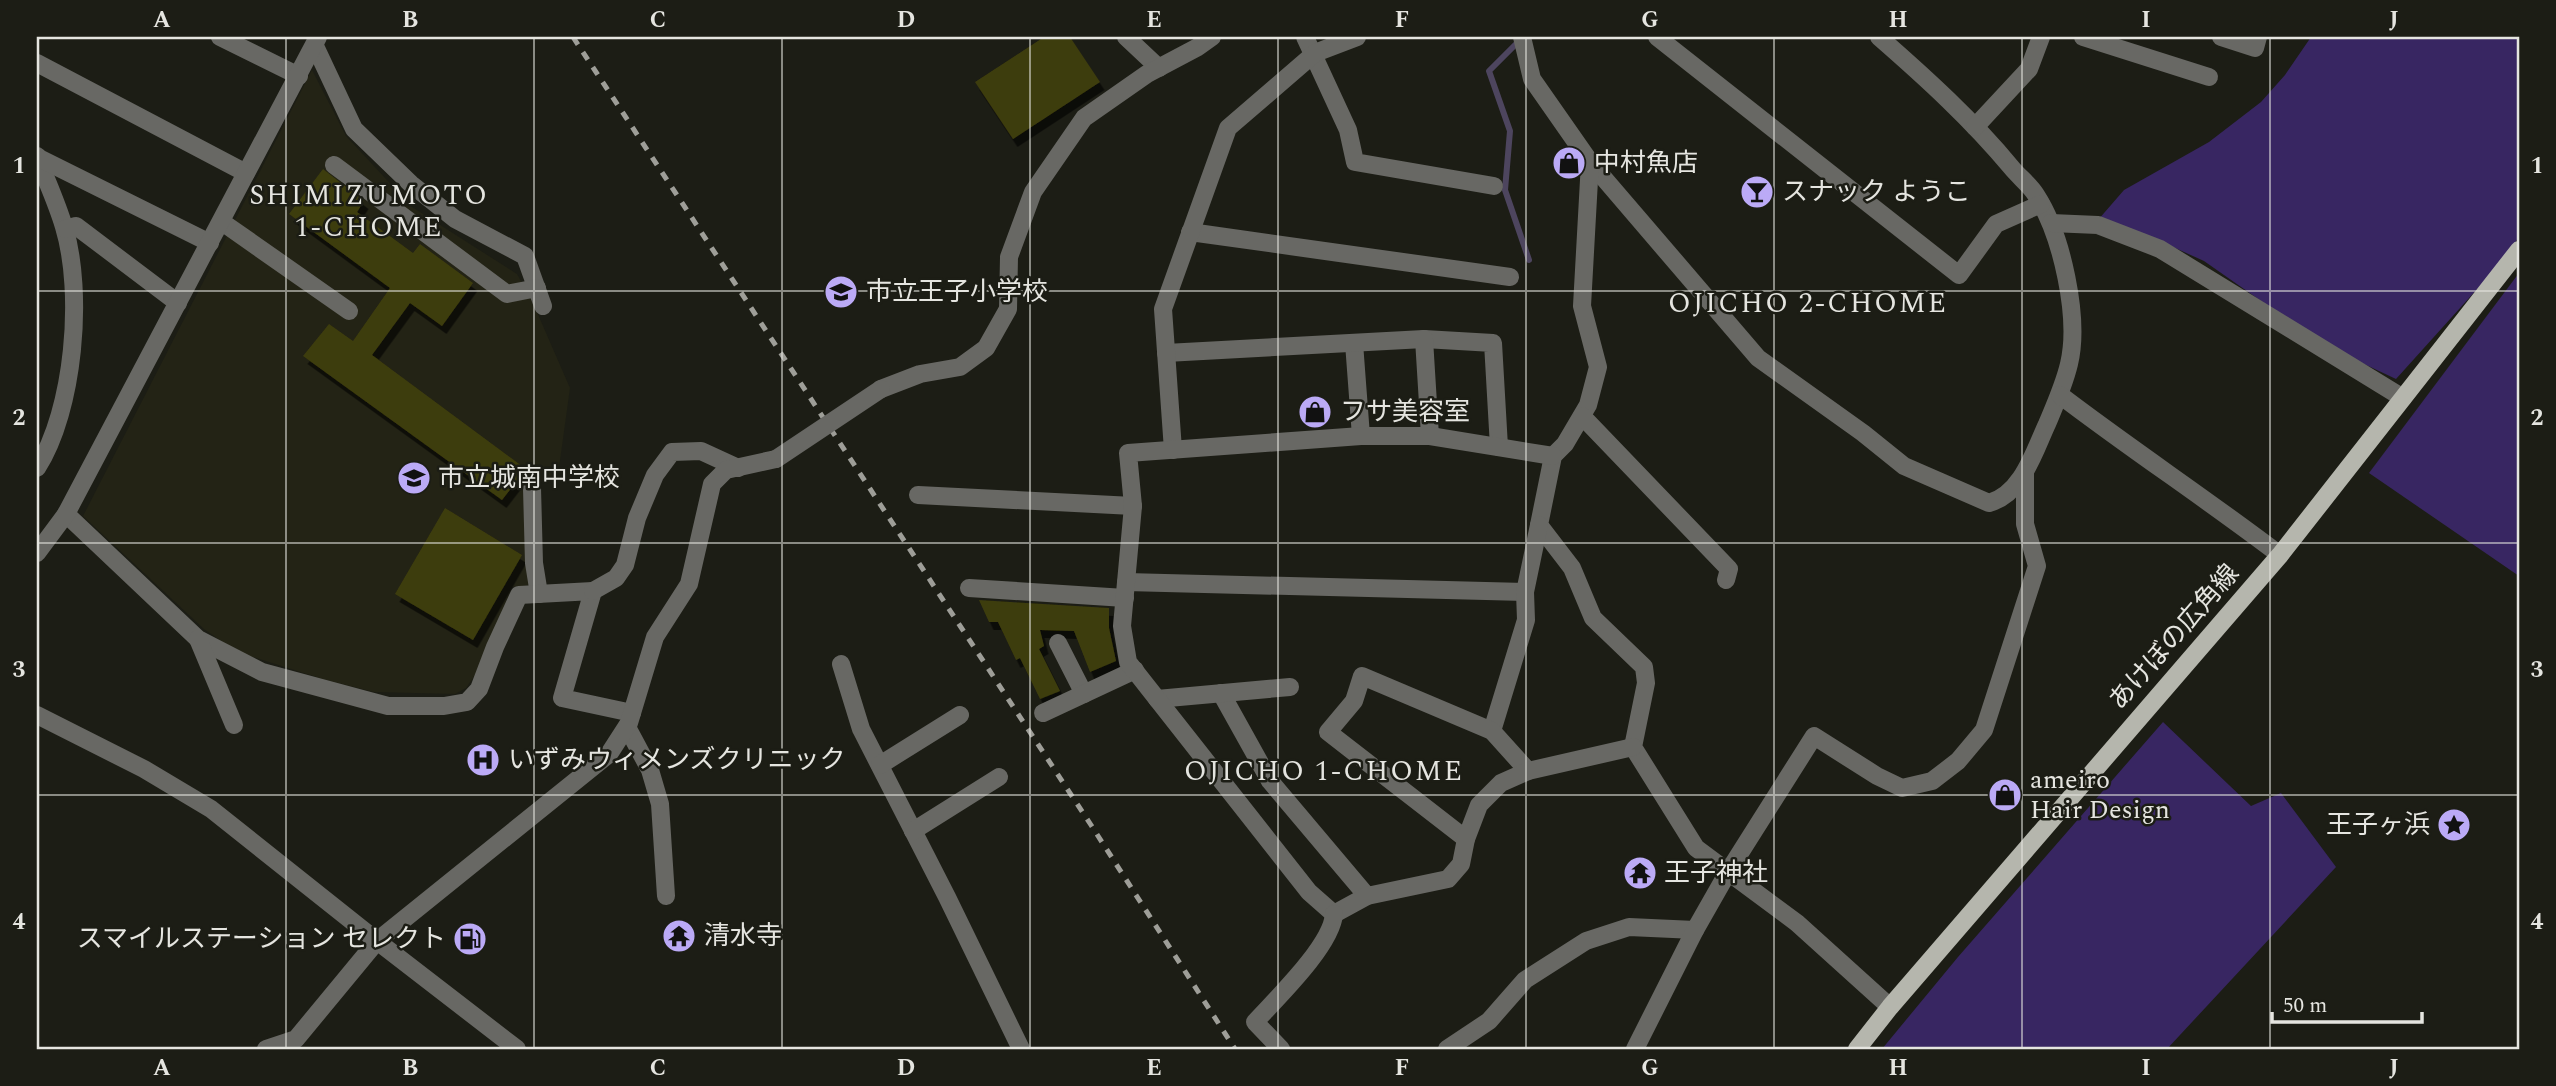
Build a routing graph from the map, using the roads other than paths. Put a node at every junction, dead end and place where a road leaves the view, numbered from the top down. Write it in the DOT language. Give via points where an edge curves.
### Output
graph roads {
  1 [pos="220,37"];
  2 [pos="1212,37"];
  3 [pos="1305,37"];
  4 [pos="1357,37"];
  5 [pos="1522,37"];
  6 [pos="1657,37"];
  7 [pos="1879,37"];
  8 [pos="2041,37"];
  9 [pos="2083,37"];
  10 [pos="2221,37"];
  11 [pos="2258,37"];
  12 [pos="1137,40"];
  13 [pos="317,41"];
  14 [pos="1315,53"];
  15 [pos="37,63"];
  16 [pos="1159,68"];
  17 [pos="299,76"];
  18 [pos="2209,77"];
  19 [pos="1975,127"];
  20 [pos="37,157"];
  21 [pos="1590,162"];
  22 [pos="334,165"];
  23 [pos="247,173"];
  24 [pos="1494,186"];
  25 [pos="2041,204"];
  26 [pos="222,222"];
  27 [pos="2051,223"];
  28 [pos="65,229"];
  29 [pos="1190,232"];
  30 [pos="210,243"];
  31 [pos="2519,250"];
  32 [pos="1510,277"];
  33 [pos="178,303"];
  34 [pos="349,311"];
  35 [pos="1424,339"];
  36 [pos="1354,343"];
  37 [pos="1166,353"];
  38 [pos="2060,395"];
  39 [pos="2403,398"];
  40 [pos="1582,416"];
  41 [pos="1361,436"];
  42 [pos="1430,436"];
  43 [pos="1499,447"];
  44 [pos="1173,450"];
  45 [pos="1553,456"];
  46 [pos="37,468"];
  47 [pos="738,468"];
  48 [pos="2025,473"];
  49 [pos="532,488"];
  50 [pos="918,495"];
  51 [pos="1133,506"];
  52 [pos="66,514"];
  53 [pos="1539,525"];
  54 [pos="37,553"];
  55 [pos="2280,555"];
  56 [pos="1726,580"];
  57 [pos="969,588"];
  58 [pos="1126,590"];
  59 [pos="593,592"];
  60 [pos="1525,592"];
  61 [pos="539,594"];
  62 [pos="198,639"];
  63 [pos="1058,643"];
  64 [pos="841,664"];
  65 [pos="1135,670"];
  66 [pos="1290,687"];
  67 [pos="1221,693"];
  68 [pos="1084,694"];
  69 [pos="1157,698"];
  70 [pos="1042,713"];
  71 [pos="37,715"];
  72 [pos="960,715"];
  73 [pos="630,720"];
  74 [pos="234,725"];
  75 [pos="1492,731"];
  76 [pos="1633,747"];
  77 [pos="880,765"];
  78 [pos="1528,771"];
  79 [pos="999,777"];
  80 [pos="913,831"];
  81 [pos="1466,839"];
  82 [pos="1728,872"];
  83 [pos="666,896"];
  84 [pos="1367,896"];
  85 [pos="1334,914"];
  86 [pos="1695,930"];
  87 [pos="377,941"];
  88 [pos="1890,1007"];
  89 [pos="266,1049"];
  90 [pos="517,1049"];
  91 [pos="1021,1049"];
  92 [pos="1281,1049"];
  93 [pos="1447,1049"];
  94 [pos="1635,1049"];
  95 [pos="1857,1049"];
  1 -- 17 [label="street"];
  2 -- 16 [label="street"];
  3 -- 14 [label="street"];
  4 -- 14 [label="street"];
  5 -- 21 [label="street" via="1532,79"];
  6 -- 25 [label="street" via="1959,275 1996,224"];
  7 -- 19 [label="street"];
  8 -- 19 [label="street" via="2029,69"];
  9 -- 18 [label="street"];
  10 -- 11 [label="street" via="2255,48"];
  12 -- 16 [label="street"];
  13 -- 17 [label="street"];
  13 -- 22 [label="street" via="354,129 455,219 525,256 540,297 507,294"];
  14 -- 24 [label="street" via="1348,130 1355,162"];
  14 -- 29 [label="street" via="1227,128"];
  15 -- 23 [label="street"];
  16 -- 47 [label="street, bridge" via="1084,118 1033,192 1009,257 1008,309 986,348 960,367 920,374 881,389 776,459"];
  17 -- 23 [label="street"];
  19 -- 25 [label="street"];
  20 -- 28 [label="street"];
  20 -- 30 [label="street"];
  21 -- 40 [label="street" via="1582,306 1598,367"];
  21 -- 48 [label="street" via="1758,358 1905,466 1989,503 2000,500"];
  23 -- 26 [label="street"];
  25 -- 27 [label="street"];
  26 -- 30 [label="street"];
  26 -- 34 [label="street"];
  27 -- 38 [label="street" via="2072,327"];
  27 -- 39 [label="street" via="2098,225 2160,249"];
  28 -- 33 [label="street" via="76,226"];
  28 -- 46 [label="street" via="75,292 68,384"];
  29 -- 32 [label="street"];
  29 -- 37 [label="street" via="1163,309"];
  30 -- 33 [label="street"];
  31 -- 39 [label="main road, あけぼの広角線"];
  33 -- 52 [label="street"];
  35 -- 36 [label="street"];
  35 -- 42 [label="street"];
  35 -- 43 [label="street" via="1493,343"];
  36 -- 37 [label="street"];
  36 -- 41 [label="street"];
  37 -- 44 [label="street"];
  38 -- 48 [label="street"];
  38 -- 55 [label="street"];
  39 -- 55 [label="main road, あけぼの広角線"];
  40 -- 45 [label="street"];
  40 -- 56 [label="street" via="1729,569"];
  41 -- 42 [label="street"];
  41 -- 44 [label="street"];
  42 -- 43 [label="street"];
  43 -- 45 [label="street"];
  44 -- 51 [label="street" via="1128,453"];
  45 -- 53 [label="street"];
  47 -- 59 [label="street" via="701,451 672,452 655,475 641,507 625,565 616,578"];
  47 -- 73 [label="street" via="726,470 712,484 689,584 655,637"];
  48 -- 82 [label="street" via="2025,524 2037,566 1984,730 1958,761 1932,781 1902,788 1814,736"];
  49 -- 61 [label="street"];
  50 -- 51 [label="street"];
  51 -- 58 [label="street"];
  52 -- 54 [label="street"];
  52 -- 62 [label="street"];
  53 -- 60 [label="street"];
  53 -- 76 [label="street" via="1572,568 1593,618 1644,667 1646,683"];
  55 -- 88 [label="main road, あけぼの広角線"];
  57 -- 58 [label="street"];
  58 -- 60 [label="street"];
  58 -- 65 [label="street" via="1122,626 1128,662"];
  59 -- 61 [label="street"];
  59 -- 73 [label="street" via="562,698"];
  60 -- 75 [label="street" via="1526,620"];
  61 -- 62 [label="street" via="519,595 479,690 467,702 444,706 388,706 338,694 262,672"];
  62 -- 74 [label="street"];
  63 -- 68 [label="street"];
  64 -- 77 [label="street" via="861,729"];
  65 -- 68 [label="street"];
  65 -- 69 [label="street"];
  66 -- 67 [label="street"];
  67 -- 69 [label="street"];
  67 -- 84 [label="street" via="1270,781"];
  68 -- 70 [label="street"];
  69 -- 85 [label="street" via="1309,892"];
  71 -- 87 [label="street" via="211,808"];
  72 -- 77 [label="street"];
  73 -- 83 [label="street" via="660,804"];
  73 -- 87 [label="street" via="609,754"];
  75 -- 78 [label="street"];
  75 -- 81 [label="street" via="1362,676 1354,701 1328,732"];
  76 -- 78 [label="street"];
  76 -- 82 [label="street" via="1696,848"];
  77 -- 80 [label="street"];
  78 -- 81 [label="street" via="1501,783 1479,805"];
  79 -- 80 [label="street"];
  80 -- 91 [label="street"];
  81 -- 84 [label="street" via="1461,864 1448,879"];
  82 -- 86 [label="street"];
  82 -- 88 [label="street" via="1797,923"];
  84 -- 85 [label="street"];
  85 -- 92 [label="street" via="1334,924 1305,967 1255,1022"];
  86 -- 93 [label="street" via="1629,927 1586,941 1525,980 1489,1021"];
  86 -- 94 [label="street"];
  87 -- 89 [label="street" via="296,1039"];
  87 -- 90 [label="street"];
  88 -- 95 [label="main road, あけぼの広角線"];
}
